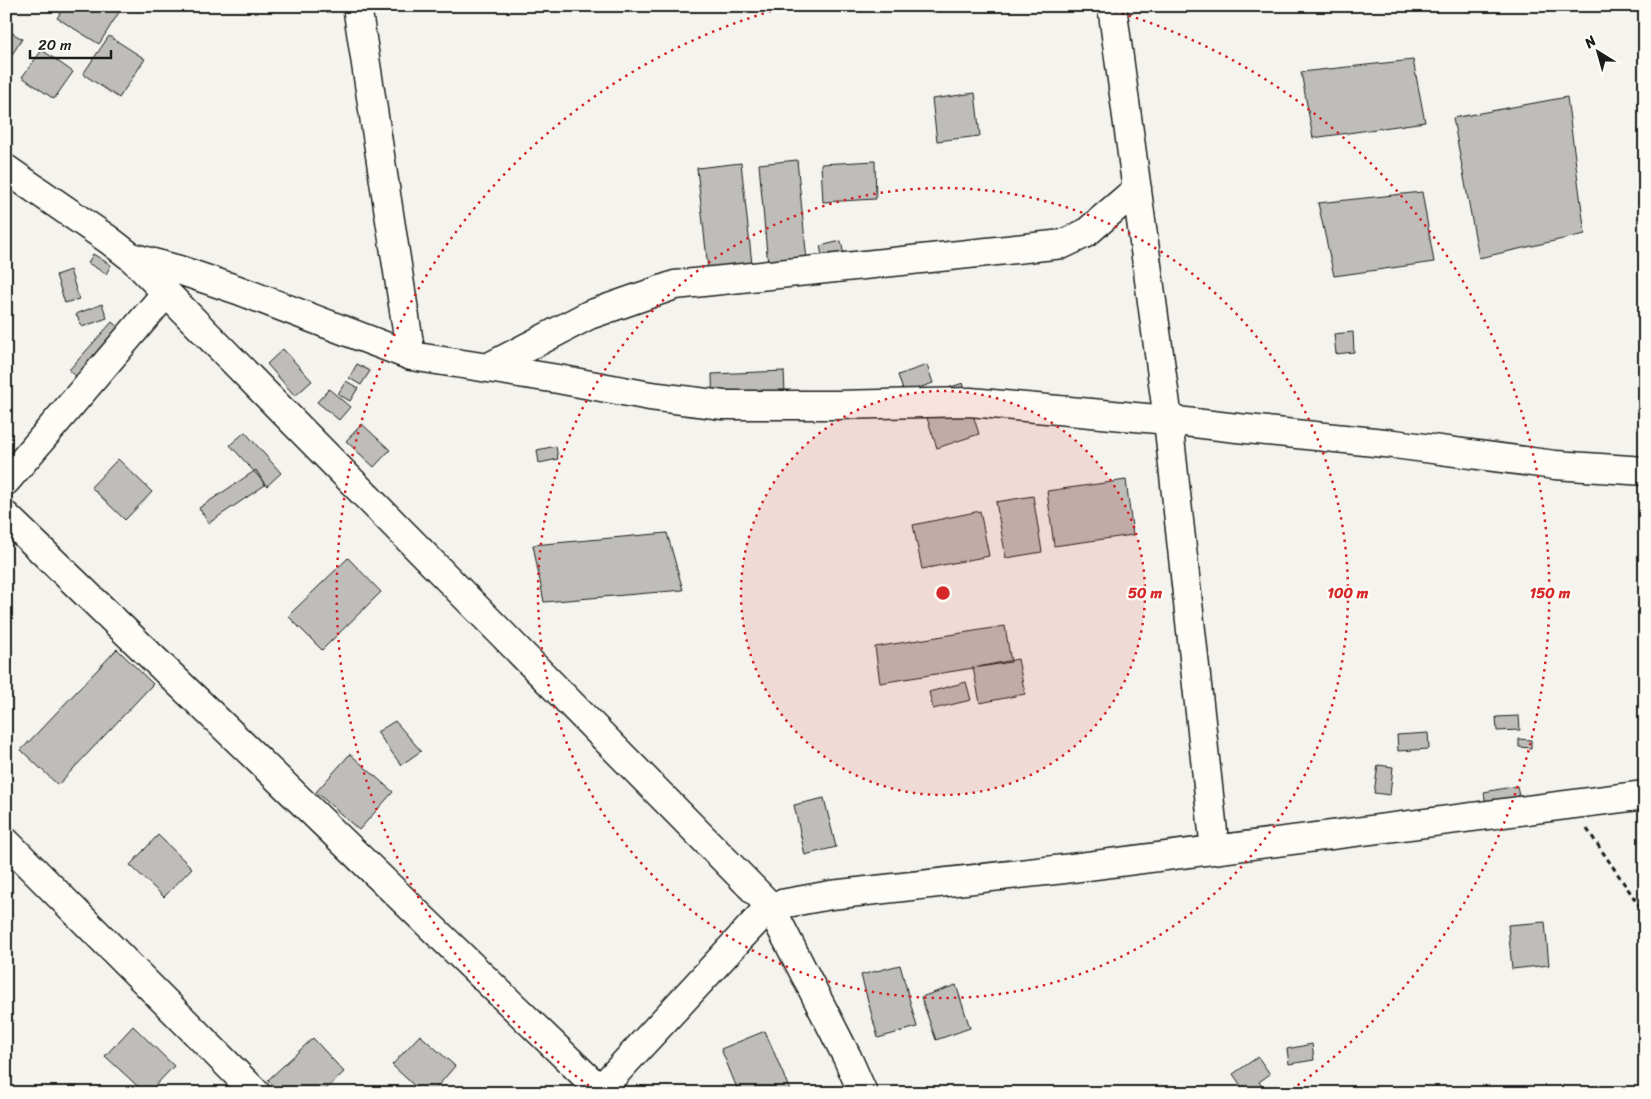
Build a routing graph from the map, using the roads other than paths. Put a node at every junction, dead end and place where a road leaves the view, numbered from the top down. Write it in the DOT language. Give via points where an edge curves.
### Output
graph roads {
  1 [pos="356,6"];
  2 [pos="1112,6"];
  3 [pos="6,168"];
  4 [pos="1137,189"];
  5 [pos="131,257"];
  6 [pos="166,293"];
  7 [pos="411,356"];
  8 [pos="488,368"];
  9 [pos="1168,420"];
  10 [pos="1645,471"];
  11 [pos="6,481"];
  12 [pos="6,516"];
  13 [pos="1645,795"];
  14 [pos="6,842"];
  15 [pos="1215,850"];
  16 [pos="770,906"];
  17 [pos="599,1092"];
  18 [pos="256,1093"];
  19 [pos="863,1093"];
  1 -- 7 [label="street"];
  2 -- 4 [label="street"];
  3 -- 5 [label="street"];
  4 -- 8 [label="street" via="1086,233 1063,244 675,285 589,315"];
  4 -- 9 [label="street"];
  5 -- 6 [label="street"];
  5 -- 7 [label="street" via="238,290"];
  6 -- 11 [label="street"];
  6 -- 16 [label="street"];
  7 -- 8 [label="street"];
  8 -- 9 [label="street" via="723,406 970,402"];
  9 -- 10 [label="street" via="1555,465"];
  9 -- 15 [label="street"];
  12 -- 17 [label="street"];
  13 -- 15 [label="street"];
  14 -- 18 [label="street"];
  15 -- 16 [label="street" via="831,895"];
  16 -- 17 [label="street"];
  16 -- 19 [label="street" via="848,1057"];
}
